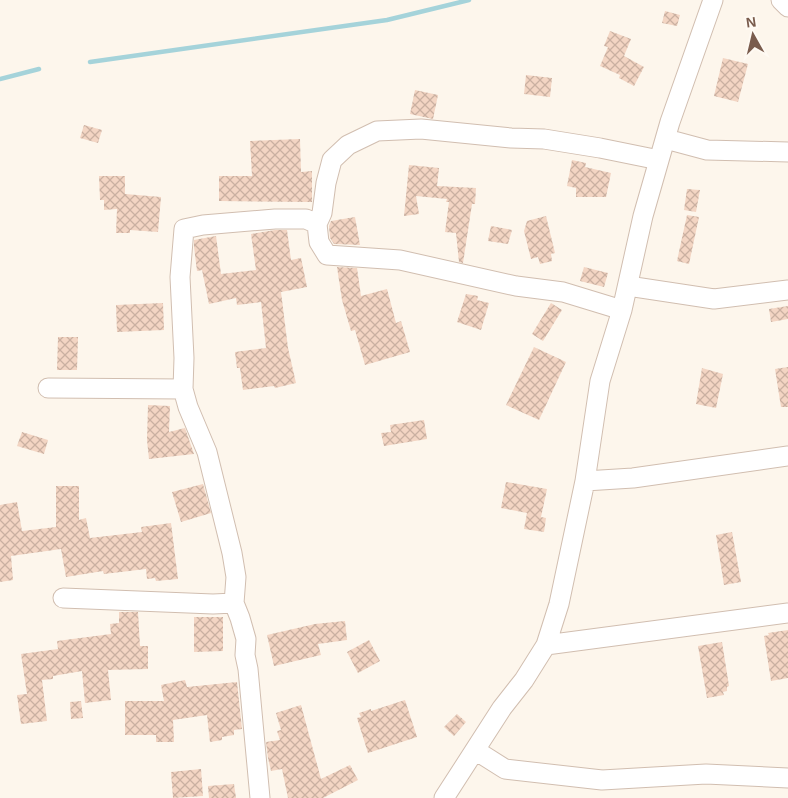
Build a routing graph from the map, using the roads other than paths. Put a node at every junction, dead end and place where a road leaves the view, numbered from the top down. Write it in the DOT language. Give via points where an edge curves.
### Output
graph roads {
  1 [pos="713,0"];
  2 [pos="780,0"];
  3 [pos="788,7"];
  4 [pos="666,139"];
  5 [pos="788,152"];
  6 [pos="659,160"];
  7 [pos="317,224"];
  8 [pos="628,286"];
  9 [pos="788,290"];
  10 [pos="622,310"];
  11 [pos="48,388"];
  12 [pos="183,389"];
  13 [pos="788,456"];
  14 [pos="585,481"];
  15 [pos="63,598"];
  16 [pos="234,603"];
  17 [pos="788,613"];
  18 [pos="546,645"];
  19 [pos="475,750"];
  20 [pos="788,778"];
  21 [pos="260,798"];
  22 [pos="444,798"];
  1 -- 4 [label="street"];
  2 -- 3 [label="street"];
  4 -- 5 [label="street" via="707,150"];
  4 -- 6 [label="street"];
  6 -- 7 [label="street" via="544,139 421,129 377,131 348,145 332,160"];
  6 -- 8 [label="street"];
  7 -- 10 [label="street" via="319,242 327,255 400,260 516,286 563,292"];
  7 -- 12 [label="street" via="306,219 275,219 184,229 180,276"];
  8 -- 9 [label="street" via="714,299"];
  8 -- 10 [label="street"];
  10 -- 14 [label="street" via="600,381"];
  11 -- 12 [label="street"];
  12 -- 16 [label="street" via="207,452 232,553 236,577"];
  13 -- 14 [label="street" via="633,478"];
  14 -- 18 [label="street" via="559,604"];
  15 -- 16 [label="street"];
  16 -- 21 [label="street" via="246,639"];
  17 -- 18 [label="street"];
  18 -- 19 [label="street"];
  19 -- 20 [label="street" via="504,769 602,780 706,774"];
  19 -- 22 [label="street"];
}
